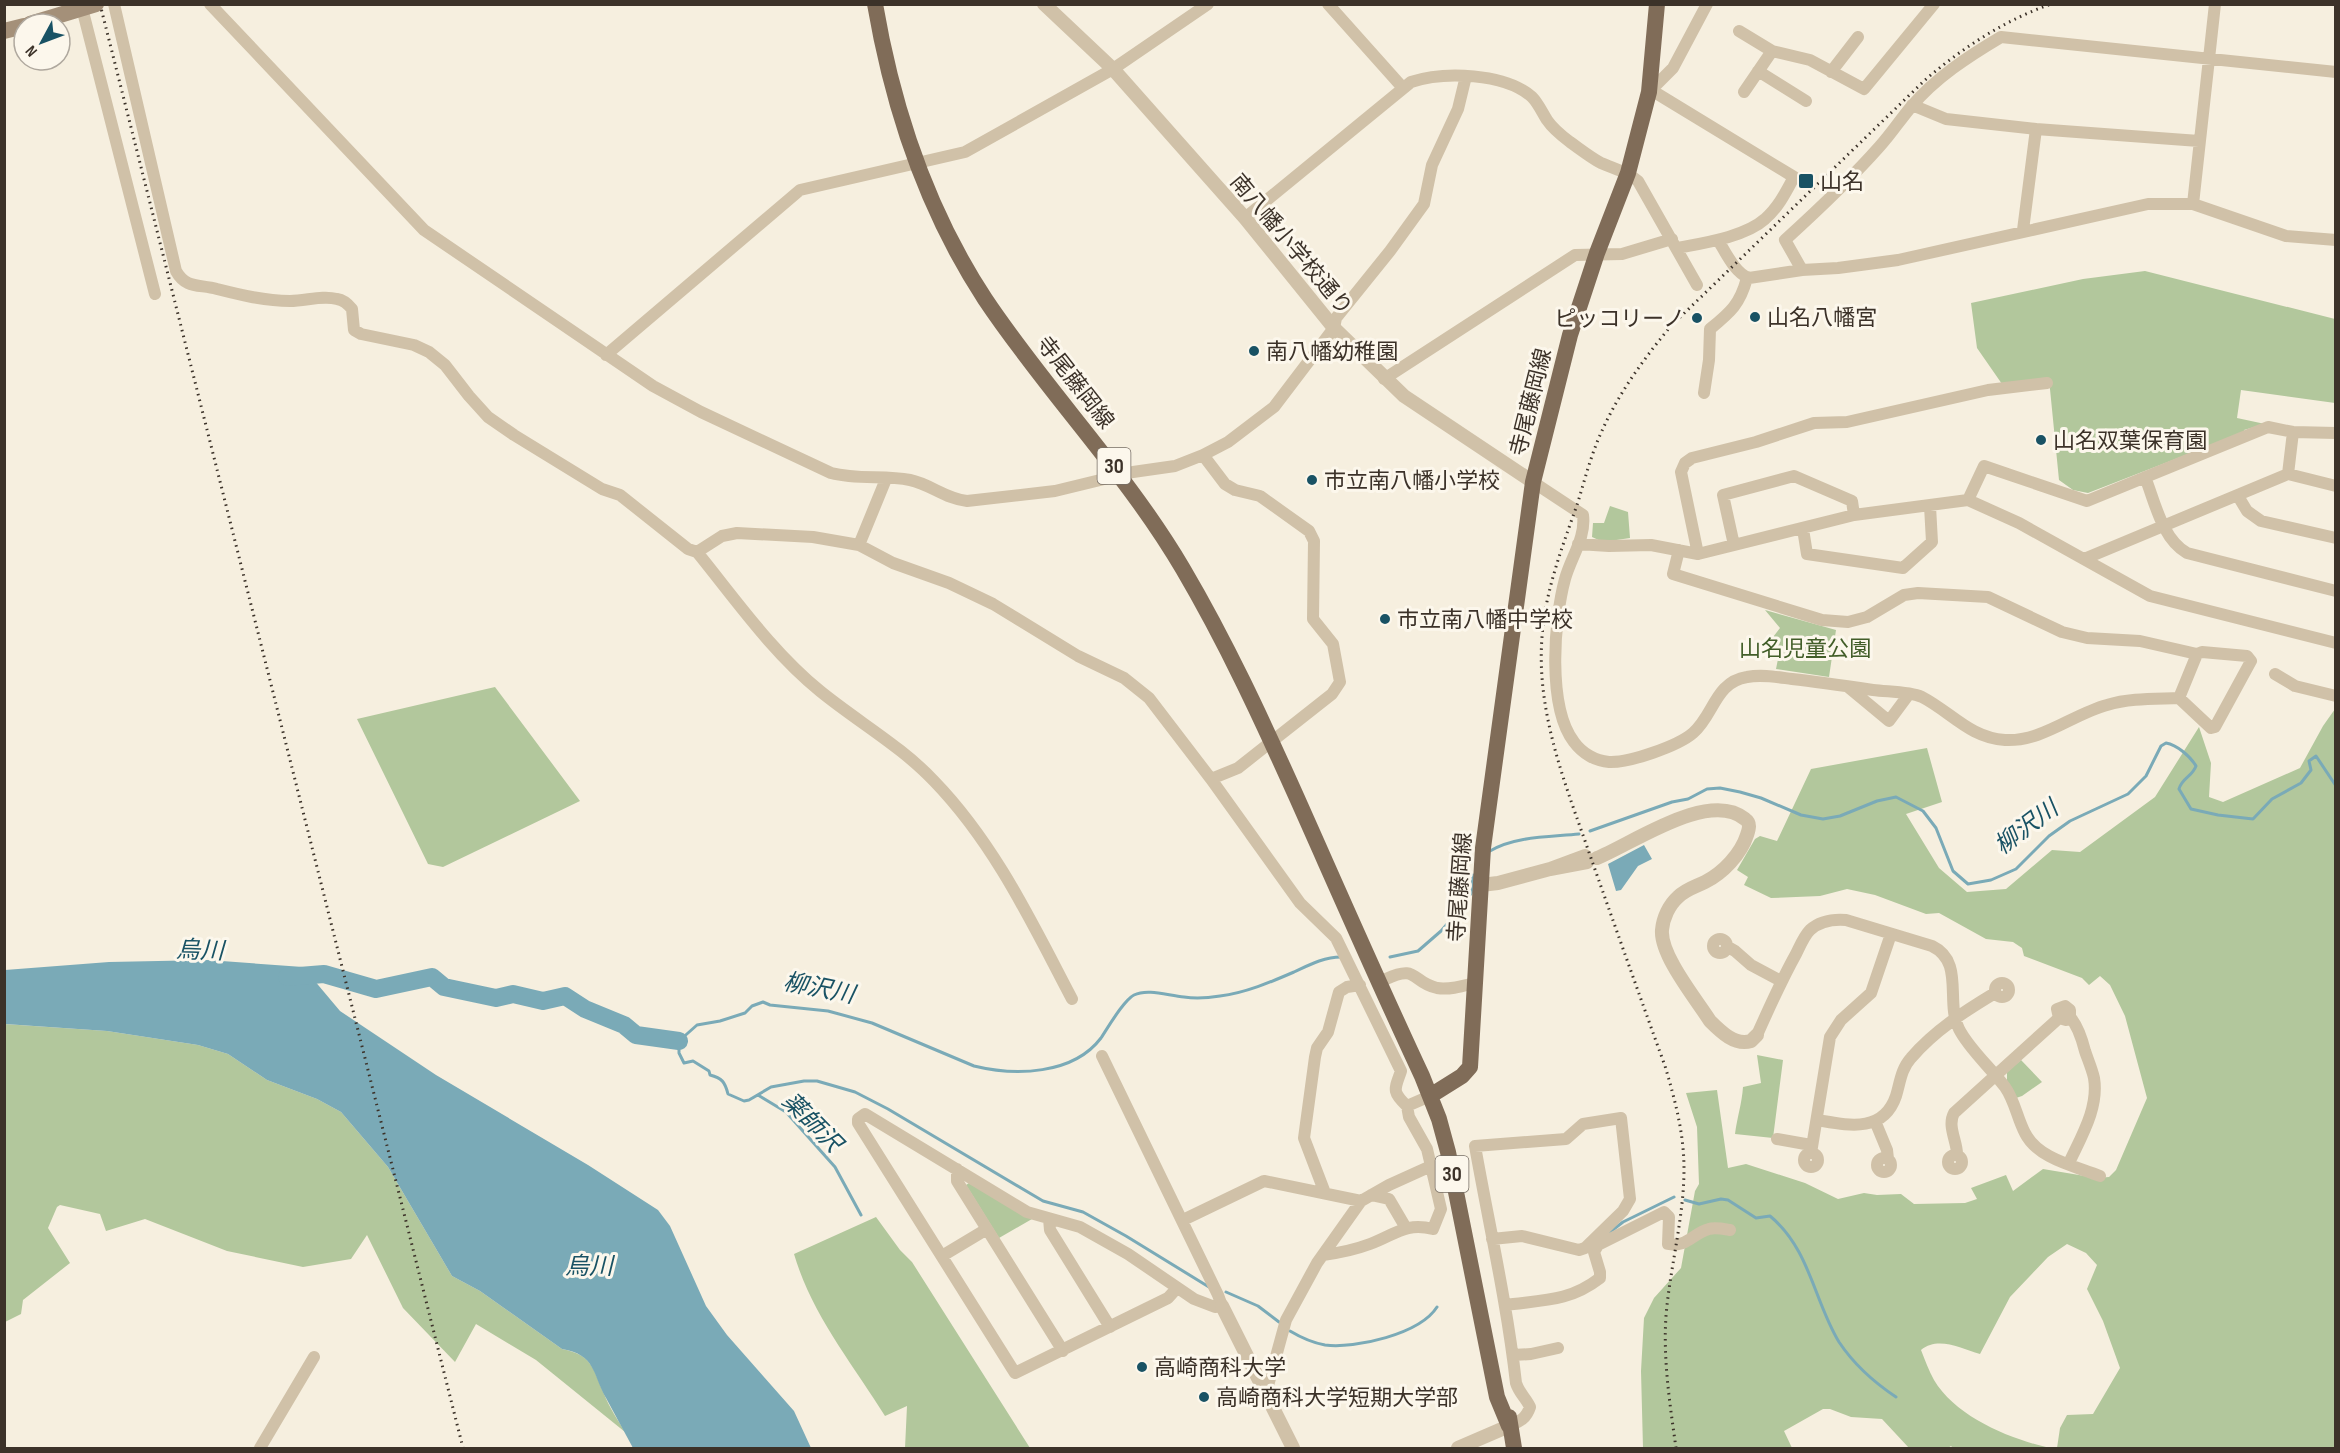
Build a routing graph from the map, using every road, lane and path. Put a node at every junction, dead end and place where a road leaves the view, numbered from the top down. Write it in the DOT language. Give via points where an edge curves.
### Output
graph roads {
  1 [pos="114,4"];
  2 [pos="210,4"];
  3 [pos="875,4"];
  4 [pos="1044,4"];
  5 [pos="1208,4"];
  6 [pos="1328,4"];
  7 [pos="1657,4"];
  8 [pos="1707,4"];
  9 [pos="1934,4"];
  10 [pos="2215,4"];
  11 [pos="86,6"];
  12 [pos="67,12"];
  13 [pos="1739,31"];
  14 [pos="1858,38"];
  15 [pos="1772,51"];
  16 [pos="2208,58"];
  17 [pos="1113,69"];
  18 [pos="1758,71"];
  19 [pos="1831,72"];
  20 [pos="2336,72"];
  21 [pos="1466,76"];
  22 [pos="1403,88"];
  23 [pos="1649,92"];
  24 [pos="1744,92"];
  25 [pos="1806,101"];
  26 [pos="1912,105"];
  27 [pos="2036,129"];
  28 [pos="2199,141"];
  29 [pos="917,163"];
  30 [pos="1628,172"];
  31 [pos="2193,204"];
  32 [pos="1245,218"];
  33 [pos="2024,230"];
  34 [pos="1718,240"];
  35 [pos="1675,243"];
  36 [pos="2334,243"];
  37 [pos="1598,253"];
  38 [pos="1802,270"];
  39 [pos="1747,278"];
  40 [pos="1697,285"];
  41 [pos="155,294"];
  42 [pos="1334,328"];
  43 [pos="606,355"];
  44 [pos="1384,379"];
  45 [pos="2046,383"];
  46 [pos="1704,393"];
  47 [pos="2293,432"];
  48 [pos="2336,433"];
  49 [pos="1203,455"];
  50 [pos="2288,474"];
  51 [pos="1121,475"];
  52 [pos="2145,477"];
  53 [pos="886,479"];
  54 [pos="1533,482"];
  55 [pos="2336,486"];
  56 [pos="2238,496"];
  57 [pos="1968,500"];
  58 [pos="1930,506"];
  59 [pos="1854,515"];
  60 [pos="2164,525"];
  61 [pos="1803,529"];
  62 [pos="2336,538"];
  63 [pos="1578,544"];
  64 [pos="859,545"];
  65 [pos="1734,545"];
  66 [pos="1678,550"];
  67 [pos="697,552"];
  68 [pos="1698,554"];
  69 [pos="2084,559"];
  70 [pos="2336,591"];
  71 [pos="2336,643"];
  72 [pos="2197,654"];
  73 [pos="2275,674"];
  74 [pos="1848,686"];
  75 [pos="1909,694"];
  76 [pos="2336,696"];
  77 [pos="2179,698"];
  78 [pos="1271,742"];
  79 [pos="1210,779"];
  80 [pos="1481,885"];
  81 [pos="1358,934"];
  82 [pos="1891,934"];
  83 [pos="1728,947"];
  84 [pos="1386,979"];
  85 [pos="1781,981"];
  86 [pos="1475,983"];
  87 [pos="1360,985"];
  88 [pos="1995,993"];
  89 [pos="1072,999"];
  90 [pos="1954,1019"];
  91 [pos="1757,1035"];
  92 [pos="1102,1056"];
  93 [pos="1996,1076"];
  94 [pos="1434,1094"];
  95 [pos="1407,1106"];
  96 [pos="1817,1120"];
  97 [pos="1875,1122"];
  98 [pos="1777,1139"];
  99 [pos="1957,1155"];
  100 [pos="1888,1159"];
  101 [pos="2069,1163"];
  102 [pos="1431,1166"];
  103 [pos="957,1169"];
  104 [pos="2100,1176"];
  105 [pos="1325,1193"];
  106 [pos="1366,1198"];
  107 [pos="1049,1219"];
  108 [pos="1183,1221"];
  109 [pos="1406,1228"];
  110 [pos="987,1229"];
  111 [pos="1730,1230"];
  112 [pos="1492,1239"];
  113 [pos="1596,1243"];
  114 [pos="1323,1255"];
  115 [pos="942,1256"];
  116 [pos="1177,1288"];
  117 [pos="1505,1305"];
  118 [pos="1222,1306"];
  119 [pos="1110,1327"];
  120 [pos="1558,1348"];
  121 [pos="1063,1350"];
  122 [pos="1513,1355"];
  123 [pos="314,1358"];
  124 [pos="1266,1393"];
  125 [pos="1509,1426"];
  126 [pos="260,1449"];
  127 [pos="1293,1449"];
  128 [pos="1458,1449"];
  129 [pos="1514,1449"];
  1 -- 67 [label="street" via="176,271 185,283 261,299 343,301 352,309 354,330 429,352 445,365 488,417 602,489 620,495"];
  2 -- 43 [label="street" via="424,230"];
  3 -- 29 [label="main road, 寺尾藤岡線 / 30" via="884,59"];
  4 -- 17 [label="street, 南八幡小学校通り"];
  5 -- 17 [label="street"];
  6 -- 22 [label="street"];
  7 -- 23 [label="main road, 寺尾藤岡線"];
  8 -- 23 [label="street" via="1673,68"];
  9 -- 19 [label="street" via="1864,89"];
  10 -- 16 [label="street"];
  11 -- 12 [label="main road"];
  11 -- 41 [label="street"];
  13 -- 15 [label="street"];
  14 -- 19 [label="street"];
  15 -- 18 [label="street"];
  15 -- 19 [label="street" via="1810,60"];
  16 -- 20 [label="street"];
  16 -- 26 [label="street" via="2001,37 1959,64"];
  16 -- 28 [label="street"];
  17 -- 29 [label="street" via="965,152"];
  17 -- 32 [label="street, 南八幡小学校通り"];
  18 -- 24 [label="street"];
  18 -- 25 [label="street"];
  21 -- 22 [label="street" via="1427,77"];
  21 -- 30 [label="street" via="1506,83 1525,92 1561,135 1592,158"];
  21 -- 42 [label="street" via="1458,110 1432,165 1424,204 1336,318"];
  22 -- 32 [label="street"];
  23 -- 30 [label="main road, 寺尾藤岡線"];
  23 -- 34 [label="street" via="1794,177 1777,207 1764,220"];
  26 -- 27 [label="street" via="1946,119"];
  26 -- 38 [label="street" via="1834,196 1785,240"];
  27 -- 28 [label="street"];
  27 -- 33 [label="street"];
  28 -- 31 [label="street"];
  29 -- 43 [label="street" via="800,190"];
  29 -- 51 [label="main road, 寺尾藤岡線 / 30" via="956,252 986,300"];
  30 -- 35 [label="street" via="1638,181"];
  30 -- 37 [label="main road, 寺尾藤岡線"];
  31 -- 33 [label="street" via="2148,204"];
  31 -- 36 [label="street" via="2286,236"];
  32 -- 42 [label="street, 南八幡小学校通り"];
  33 -- 38 [label="street" via="1898,260"];
  34 -- 35 [label="street"];
  34 -- 39 [label="street" via="1731,262"];
  35 -- 37 [label="street" via="1622,254"];
  35 -- 40 [label="street"];
  37 -- 44 [label="street" via="1575,255"];
  37 -- 54 [label="main road, 寺尾藤岡線" via="1570,335"];
  38 -- 39 [label="street"];
  39 -- 46 [label="street" via="1737,306 1710,329"];
  42 -- 44 [label="street, 南八幡小学校通り"];
  42 -- 49 [label="street" via="1274,407 1228,442"];
  43 -- 53 [label="street" via="701,412 813,465 848,478"];
  44 -- 54 [label="street, 南八幡小学校通り"];
  45 -- 68 [label="street" via="1988,390 1847,422 1814,423 1692,458 1681,472"];
  47 -- 48 [label="street"];
  47 -- 50 [label="street"];
  47 -- 52 [label="street" via="2268,427"];
  49 -- 51 [label="street" via="1175,466"];
  49 -- 78 [label="street" via="1225,484 1260,495 1309,531 1314,541 1313,619 1333,644 1340,682 1332,694"];
  50 -- 55 [label="street"];
  50 -- 56 [label="street"];
  51 -- 53 [label="street" via="1054,491 967,501 914,480"];
  51 -- 78 [label="main road, 寺尾藤岡線 / 30" via="1213,621"];
  52 -- 57 [label="street" via="2087,501 1984,466"];
  52 -- 60 [label="street"];
  53 -- 64 [label="street"];
  54 -- 63 [label="street" via="1583,515 1584,532"];
  54 -- 80 [label="main road, 寺尾藤岡線"];
  56 -- 60 [label="street"];
  56 -- 62 [label="street" via="2247,511 2261,521"];
  57 -- 58 [label="street"];
  57 -- 69 [label="street"];
  58 -- 59 [label="street"];
  58 -- 61 [label="street" via="1932,542 1903,568 1807,554"];
  59 -- 61 [label="street"];
  59 -- 65 [label="street" via="1852,501 1794,477 1723,495"];
  60 -- 69 [label="street"];
  60 -- 70 [label="street" via="2172,541 2187,553"];
  61 -- 65 [label="street"];
  63 -- 66 [label="street" via="1651,545"];
  63 -- 74 [label="street" via="1557,610 1555,637 1560,702 1569,735 1586,754 1607,762 1620,761 1685,740 1703,723 1723,688 1736,679 1762,675"];
  64 -- 67 [label="street" via="813,537 737,533 722,536"];
  64 -- 79 [label="street" via="893,564 949,583 993,604 1078,656 1124,678 1149,698"];
  65 -- 68 [label="street"];
  66 -- 68 [label="street"];
  66 -- 72 [label="street" via="1674,574 1848,622 1867,617 1904,595 1988,597 2062,632 2087,638 2140,641"];
  67 -- 89 [label="street" via="771,644 820,691 910,760 951,800 1007,876"];
  69 -- 71 [label="street" via="2150,596"];
  72 -- 77 [label="street"];
  72 -- 77 [label="street" via="2235,654 2251,661 2216,727 2211,728"];
  73 -- 76 [label="street" via="2295,686"];
  74 -- 75 [label="street"];
  74 -- 75 [label="street" via="1889,721"];
  75 -- 77 [label="street" via="1921,697 1971,731 2006,740 2049,731 2122,701"];
  78 -- 79 [label="street" via="1238,768"];
  78 -- 81 [label="main road, 寺尾藤岡線 / 30"];
  79 -- 87 [label="street" via="1299,903 1336,938"];
  80 -- 86 [label="main road, 寺尾藤岡線"];
  80 -- 91 [label="street" via="1591,857 1698,812 1729,812 1742,817 1749,828 1745,840 1729,864 1714,877 1673,902 1665,917 1662,942 1718,1029 1738,1042 1751,1041"];
  81 -- 84 [label="main road, 寺尾藤岡線 / 30"];
  81 -- 94 [label="main road, 寺尾藤岡線 / 30"];
  82 -- 85 [label="street" via="1846,920 1821,923 1803,940"];
  82 -- 90 [label="street" via="1932,946 1944,954 1952,969"];
  82 -- 96 [label="street" via="1871,993 1833,1031"];
  83 -- 85 [label="street"];
  84 -- 86 [label="street" via="1408,972 1436,987 1449,989"];
  84 -- 94 [label="main road, 寺尾藤岡線 / 30"];
  85 -- 91 [label="street"];
  86 -- 94 [label="main road, 寺尾藤岡線" via="1470,1067"];
  87 -- 95 [label="street" via="1401,1071 1394,1086"];
  87 -- 105 [label="street" via="1339,993 1328,1032 1315,1057 1304,1138"];
  88 -- 90 [label="street"];
  90 -- 93 [label="street" via="1959,1031"];
  90 -- 97 [label="street" via="1910,1059 1890,1107"];
  92 -- 108 [label="street"];
  93 -- 99 [label="street" via="1951,1118"];
  93 -- 101 [label="street" via="2010,1094 2030,1141 2044,1153"];
  93 -- 101 [label="street" via="2064,1018 2075,1023 2094,1078 2095,1095"];
  94 -- 95 [label="street"];
  94 -- 125 [label="main road, 寺尾藤岡線 / 30" via="1497,1397"];
  95 -- 102 [label="street" via="1408,1117 1427,1149"];
  96 -- 97 [label="street" via="1858,1126"];
  96 -- 98 [label="street" via="1811,1149"];
  97 -- 100 [label="street"];
  101 -- 104 [label="street"];
  102 -- 106 [label="street"];
  102 -- 109 [label="street" via="1441,1209 1433,1229 1419,1225"];
  103 -- 107 [label="street" via="1027,1212"];
  103 -- 110 [label="street" via="957,1181"];
  103 -- 115 [label="street" via="865,1114 858,1119"];
  105 -- 106 [label="street"];
  105 -- 108 [label="street" via="1264,1181"];
  106 -- 109 [label="street" via="1389,1200"];
  106 -- 114 [label="street"];
  107 -- 116 [label="street" via="1080,1227"];
  107 -- 119 [label="street" via="1050,1230"];
  108 -- 118 [label="street"];
  109 -- 114 [label="street" via="1362,1247"];
  110 -- 115 [label="street"];
  110 -- 121 [label="street"];
  111 -- 113 [label="street" via="1710,1228 1684,1244 1668,1244 1669,1217 1664,1212"];
  112 -- 113 [label="street" via="1522,1236 1579,1250"];
  112 -- 113 [label="street" via="1475,1146 1566,1139 1582,1124 1621,1118 1630,1199"];
  112 -- 117 [label="street"];
  113 -- 117 [label="street" via="1594,1252 1600,1278 1589,1286 1557,1299"];
  114 -- 124 [label="street" via="1286,1320"];
  115 -- 121 [label="street" via="1015,1373"];
  116 -- 118 [label="street" via="1210,1306"];
  116 -- 119 [label="street" via="1168,1298"];
  117 -- 122 [label="street"];
  118 -- 124 [label="street"];
  119 -- 121 [label="street"];
  120 -- 122 [label="street"];
  122 -- 125 [label="street" via="1519,1392 1530,1407 1522,1420"];
  123 -- 126 [label="street"];
  124 -- 127 [label="street"];
  125 -- 128 [label="street"];
  125 -- 129 [label="main road, 寺尾藤岡線 / 30"];
}
